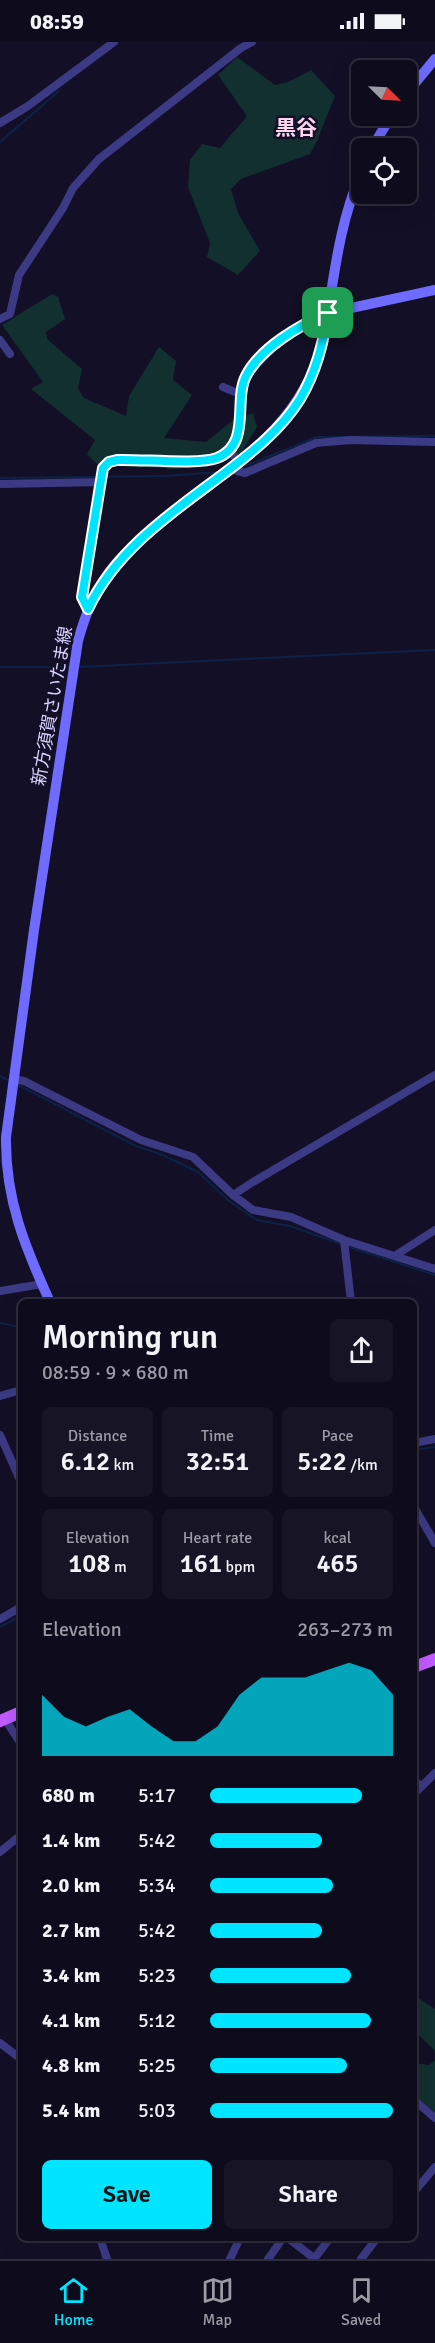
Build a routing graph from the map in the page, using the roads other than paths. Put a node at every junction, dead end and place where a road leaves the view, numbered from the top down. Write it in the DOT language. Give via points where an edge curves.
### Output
graph roads {
  1 [pos="114,42"];
  2 [pos="252,42"];
  3 [pos="435,59"];
  4 [pos="417,81"];
  5 [pos="0,123"];
  6 [pos="351,195"];
  7 [pos="435,290"];
  8 [pos="328,313"];
  9 [pos="0,319"];
  10 [pos="0,340"];
  11 [pos="10,354"];
  12 [pos="223,387"];
  13 [pos="242,395"];
  14 [pos="435,442"];
  15 [pos="230,450"];
  16 [pos="235,465"];
  17 [pos="102,482"];
  18 [pos="0,484"];
  19 [pos="88,609"];
  20 [pos="435,1076"];
  21 [pos="13,1078"];
  22 [pos="3,1137"];
  23 [pos="233,1195"];
  24 [pos="435,1230"];
  25 [pos="344,1240"];
  26 [pos="396,1255"];
  27 [pos="435,1269"];
  28 [pos="42,1284"];
  29 [pos="0,1291"];
  30 [pos="49,1299"];
  31 [pos="351,1299"];
  32 [pos="18,1391"];
  33 [pos="0,1396"];
  34 [pos="0,1435"];
  35 [pos="435,1439"];
  36 [pos="417,1442"];
  37 [pos="18,1475"];
  38 [pos="417,1512"];
  39 [pos="435,1543"];
  40 [pos="18,1609"];
  41 [pos="0,1619"];
  42 [pos="435,1659"];
  43 [pos="417,1666"];
  44 [pos="18,1713"];
  45 [pos="2,1720"];
  46 [pos="18,1740"];
  47 [pos="435,1773"];
  48 [pos="417,1783"];
  49 [pos="420,1787"];
  50 [pos="417,1790"];
  51 [pos="18,1837"];
  52 [pos="0,1852"];
  53 [pos="0,2043"];
  54 [pos="18,2057"];
  55 [pos="417,2103"];
  56 [pos="435,2118"];
  57 [pos="435,2167"];
  58 [pos="417,2188"];
  59 [pos="101,2241"];
  60 [pos="239,2241"];
  61 [pos="281,2241"];
  62 [pos="292,2241"];
  63 [pos="328,2241"];
  64 [pos="375,2241"];
  65 [pos="107,2259"];
  66 [pos="230,2259"];
  67 [pos="268,2259"];
  68 [pos="314,2259"];
  69 [pos="361,2259"];
  1 -- 5 [label="street"];
  2 -- 9 [label="street" via="99,159 79,180 19,275 10,314"];
  3 -- 4 [label="main road"];
  6 -- 8 [label="main road, 新方須賀さいたま線"];
  7 -- 8 [label="main road"];
  8 -- 13 [label="street" via="280,340 245,377"];
  8 -- 16 [label="main road, 新方須賀さいたま線" via="318,362 299,400 271,435"];
  10 -- 11 [label="street"];
  12 -- 13 [label="street"];
  13 -- 15 [label="street" via="240,430"];
  14 -- 16 [label="street" via="316,443 245,473 237,471"];
  15 -- 16 [label="street" via="237,459"];
  15 -- 17 [label="street" via="216,459 109,462 103,468"];
  16 -- 19 [label="main road, 新方須賀さいたま線" via="126,552"];
  17 -- 18 [label="street"];
  17 -- 19 [label="street" via="82,597"];
  19 -- 21 [label="main road, 新方須賀さいたま線" via="72,674"];
  20 -- 23 [label="street"];
  21 -- 22 [label="main road, 新方須賀さいたま線"];
  21 -- 23 [label="street" via="141,1140 193,1157"];
  22 -- 28 [label="main road, 新方須賀さいたま線" via="13,1207"];
  23 -- 25 [label="street" via="253,1210 291,1218"];
  24 -- 26 [label="street"];
  25 -- 26 [label="street"];
  25 -- 31 [label="street"];
  26 -- 27 [label="street"];
  28 -- 29 [label="street"];
  28 -- 30 [label="main road, 新方須賀さいたま線"];
  32 -- 33 [label="street"];
  34 -- 37 [label="street"];
  35 -- 36 [label="street"];
  38 -- 39 [label="street"];
  40 -- 41 [label="street"];
  42 -- 43 [label="main road"];
  44 -- 45 [label="main road"];
  45 -- 46 [label="street"];
  47 -- 49 [label="street"];
  48 -- 49 [label="street"];
  49 -- 50 [label="street"];
  51 -- 52 [label="street"];
  53 -- 54 [label="street"];
  55 -- 56 [label="street"];
  57 -- 58 [label="street"];
  59 -- 65 [label="street"];
  60 -- 66 [label="street"];
  61 -- 67 [label="street"];
  62 -- 68 [label="street"];
  63 -- 68 [label="street"];
  64 -- 69 [label="street"];
}
